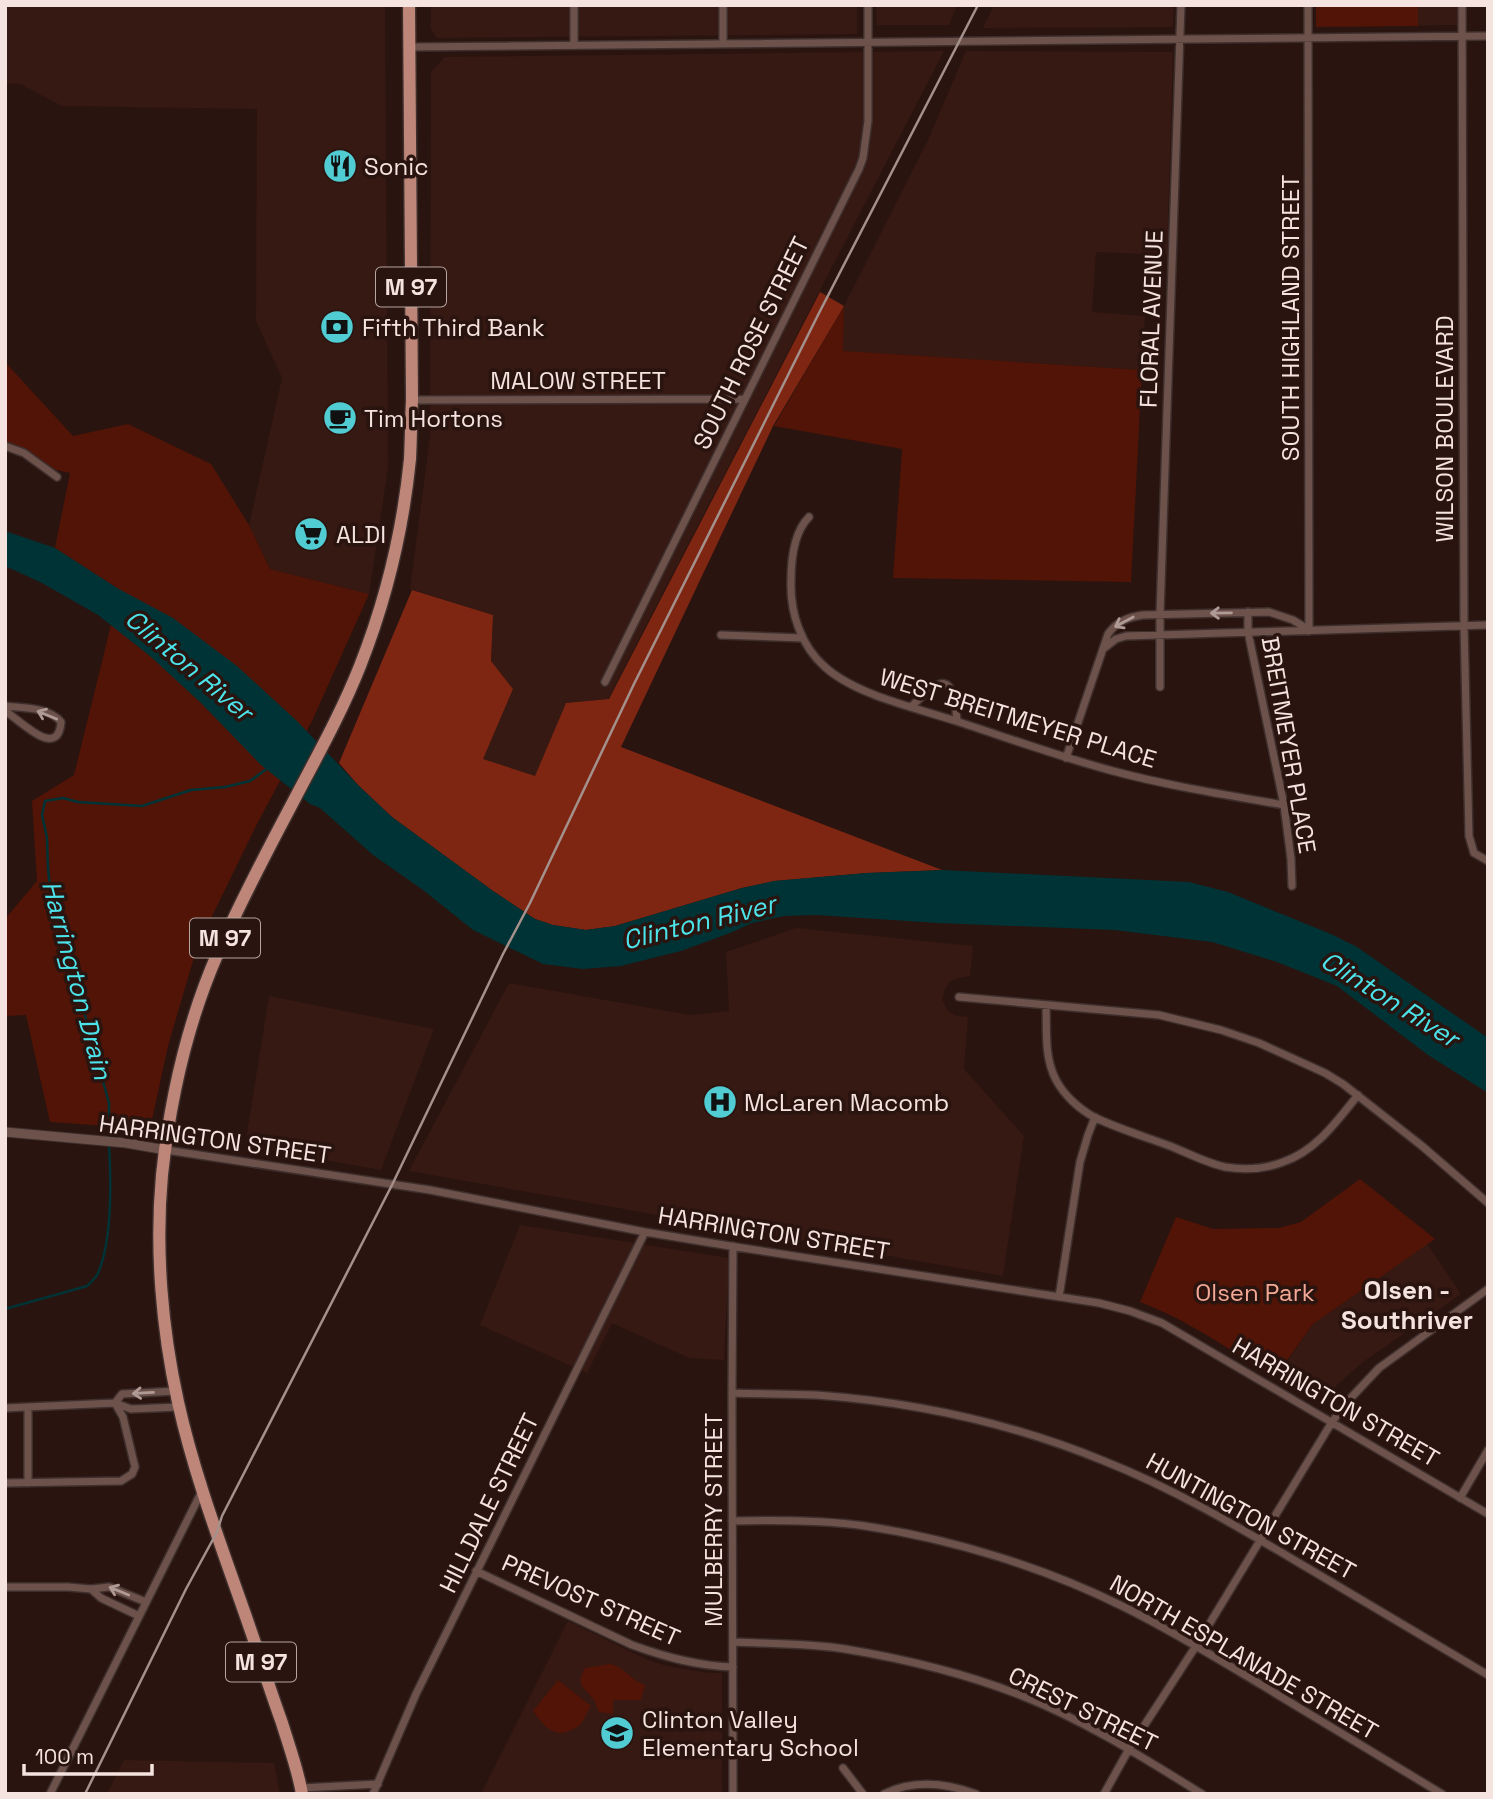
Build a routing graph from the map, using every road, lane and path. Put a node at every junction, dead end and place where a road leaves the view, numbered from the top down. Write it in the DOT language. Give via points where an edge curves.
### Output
graph roads {
  1 [pos="409,5"];
  2 [pos="574,5"];
  3 [pos="723,5"];
  4 [pos="868,5"];
  5 [pos="1181,5"];
  6 [pos="1308,5"];
  7 [pos="1462,5"];
  8 [pos="1488,36"];
  9 [pos="1462,37"];
  10 [pos="1308,38"];
  11 [pos="1181,39"];
  12 [pos="869,41"];
  13 [pos="723,43"];
  14 [pos="574,44"];
  15 [pos="410,47"];
  16 [pos="745,398"];
  17 [pos="412,400"];
  18 [pos="5,446"];
  19 [pos="57,477"];
  20 [pos="809,517"];
  21 [pos="1248,612"];
  22 [pos="1160,614"];
  23 [pos="1464,625"];
  24 [pos="1488,625"];
  25 [pos="1309,631"];
  26 [pos="1248,632"];
  27 [pos="721,635"];
  28 [pos="1160,635"];
  29 [pos="802,638"];
  30 [pos="1103,649"];
  31 [pos="604,682"];
  32 [pos="1160,687"];
  33 [pos="911,707"];
  34 [pos="5,709"];
  35 [pos="957,721"];
  36 [pos="1066,758"];
  37 [pos="1284,805"];
  38 [pos="1488,861"];
  39 [pos="1292,886"];
  40 [pos="959,997"];
  41 [pos="1046,1006"];
  42 [pos="1358,1095"];
  43 [pos="1095,1117"];
  44 [pos="5,1132"];
  45 [pos="166,1150"];
  46 [pos="1488,1203"];
  47 [pos="645,1231"];
  48 [pos="733,1246"];
  49 [pos="1488,1289"];
  50 [pos="1059,1297"];
  51 [pos="176,1391"];
  52 [pos="732,1393"];
  53 [pos="115,1403"];
  54 [pos="179,1407"];
  55 [pos="5,1408"];
  56 [pos="28,1408"];
  57 [pos="1332,1422"];
  58 [pos="1488,1450"];
  59 [pos="5,1483"];
  60 [pos="28,1483"];
  61 [pos="203,1489"];
  62 [pos="1461,1498"];
  63 [pos="1488,1514"];
  64 [pos="732,1521"];
  65 [pos="1260,1539"];
  66 [pos="476,1571"];
  67 [pos="5,1587"];
  68 [pos="91,1589"];
  69 [pos="146,1602"];
  70 [pos="139,1616"];
  71 [pos="734,1642"];
  72 [pos="1196,1646"];
  73 [pos="733,1667"];
  74 [pos="1488,1675"];
  75 [pos="1129,1749"];
  76 [pos="843,1768"];
  77 [pos="378,1784"];
  78 [pos="301,1791"];
  79 [pos="972,1793"];
  80 [pos="50,1794"];
  81 [pos="373,1794"];
  82 [pos="733,1794"];
  83 [pos="863,1794"];
  84 [pos="884,1794"];
  85 [pos="1104,1794"];
  86 [pos="1202,1794"];
  87 [pos="1442,1794"];
  1 -- 15 [label="main road, M 97"];
  2 -- 14 [label="street"];
  3 -- 13 [label="street"];
  4 -- 12 [label="street, SOUTH ROSE STREET"];
  5 -- 11 [label="street, FLORAL AVENUE"];
  6 -- 10 [label="street, SOUTH HIGHLAND STREET"];
  7 -- 9 [label="street, WILSON BOULEVARD"];
  8 -- 9 [label="street"];
  9 -- 10 [label="street"];
  9 -- 23 [label="street, WILSON BOULEVARD"];
  10 -- 11 [label="street"];
  10 -- 25 [label="street, SOUTH HIGHLAND STREET"];
  11 -- 12 [label="street"];
  11 -- 22 [label="street, FLORAL AVENUE"];
  12 -- 13 [label="street"];
  12 -- 16 [label="street, SOUTH ROSE STREET" via="863,158"];
  13 -- 14 [label="street"];
  14 -- 15 [label="street"];
  15 -- 17 [label="main road, M 97"];
  16 -- 17 [label="street, MALOW STREET"];
  16 -- 31 [label="street, SOUTH ROSE STREET"];
  17 -- 45 [label="main road, M 97" via="405,496 389,577 366,650 328,736 233,919 203,990 178,1078"];
  18 -- 19 [label="street" via="24,453"];
  20 -- 29 [label="street, WEST BREITMEYER PLACE" via="798,535 791,579 792,609"];
  21 -- 22 [label="street, one-way"];
  21 -- 25 [label="street" via="1282,616"];
  21 -- 26 [label="street, BREITMEYER PLACE"];
  22 -- 28 [label="street, FLORAL AVENUE"];
  22 -- 30 [label="street, one-way" via="1123,620 1108,634"];
  23 -- 24 [label="street"];
  23 -- 25 [label="street"];
  23 -- 38 [label="street, WILSON BOULEVARD" via="1469,836 1474,853"];
  25 -- 26 [label="street"];
  26 -- 28 [label="street"];
  26 -- 37 [label="street, BREITMEYER PLACE"];
  27 -- 29 [label="street"];
  28 -- 30 [label="street" via="1121,637"];
  28 -- 32 [label="street, FLORAL AVENUE"];
  29 -- 33 [label="street, WEST BREITMEYER PLACE" via="838,677"];
  30 -- 36 [label="street"];
  33 -- 35 [label="street, WEST BREITMEYER PLACE"];
  33 -- 35 [label="street" via="933,685 948,685"];
  34 -- 34 [label="street, one-way" via="42,737 52,739 59,733 61,722 51,713"];
  35 -- 36 [label="street, WEST BREITMEYER PLACE"];
  36 -- 37 [label="street, WEST BREITMEYER PLACE" via="1157,782"];
  37 -- 39 [label="street, BREITMEYER PLACE"];
  40 -- 41 [label="street"];
  41 -- 42 [label="street" via="1158,1016 1221,1030 1325,1073"];
  41 -- 43 [label="street" via="1048,1056 1057,1081"];
  42 -- 43 [label="street" via="1309,1149 1282,1163 1251,1168 1216,1164"];
  42 -- 46 [label="street"];
  43 -- 50 [label="street" via="1080,1162"];
  44 -- 45 [label="street, HARRINGTON STREET"];
  45 -- 47 [label="street, HARRINGTON STREET" via="429,1190"];
  45 -- 51 [label="main road, M 97" via="160,1260"];
  47 -- 48 [label="street, HARRINGTON STREET"];
  47 -- 66 [label="street, HILLDALE STREET"];
  48 -- 50 [label="street, HARRINGTON STREET"];
  48 -- 52 [label="street, MULBERRY STREET"];
  49 -- 57 [label="street" via="1379,1368"];
  50 -- 57 [label="street, HARRINGTON STREET" via="1099,1303 1162,1323"];
  51 -- 53 [label="street, one-way" via="122,1394"];
  51 -- 54 [label="main road, M 97"];
  52 -- 64 [label="street, MULBERRY STREET"];
  52 -- 65 [label="street, HUNTINGTON STREET" via="871,1401 1009,1429 1150,1480"];
  53 -- 54 [label="street" via="131,1409"];
  53 -- 56 [label="street"];
  53 -- 60 [label="street" via="135,1467 129,1477"];
  54 -- 61 [label="main road, M 97"];
  55 -- 56 [label="street"];
  56 -- 60 [label="street"];
  57 -- 62 [label="street, HARRINGTON STREET"];
  57 -- 65 [label="street"];
  58 -- 62 [label="street"];
  59 -- 60 [label="street"];
  61 -- 69 [label="street"];
  61 -- 78 [label="main road, M 97"];
  62 -- 63 [label="street, HARRINGTON STREET"];
  64 -- 71 [label="street, MULBERRY STREET"];
  64 -- 72 [label="street, NORTH ESPLANADE STREET" via="808,1521 919,1536 1018,1563 1086,1590"];
  65 -- 72 [label="street"];
  65 -- 74 [label="street, HUNTINGTON STREET"];
  66 -- 73 [label="street, PREVOST STREET" via="632,1645 698,1664"];
  66 -- 77 [label="street, HILLDALE STREET"];
  67 -- 68 [label="street"];
  69 -- 68 [label="street, one-way" via="109,1587"];
  68 -- 70 [label="street"];
  69 -- 70 [label="street"];
  70 -- 80 [label="street"];
  71 -- 73 [label="street, MULBERRY STREET"];
  71 -- 75 [label="street, CREST STREET" via="843,1649 939,1668 1022,1696"];
  72 -- 75 [label="street"];
  72 -- 87 [label="street, NORTH ESPLANADE STREET"];
  73 -- 82 [label="street, MULBERRY STREET"];
  75 -- 85 [label="street"];
  75 -- 86 [label="street, CREST STREET"];
  76 -- 83 [label="street"];
  77 -- 78 [label="street"];
  77 -- 81 [label="street, HILLDALE STREET"];
  79 -- 84 [label="street" via="925,1783"];
}
